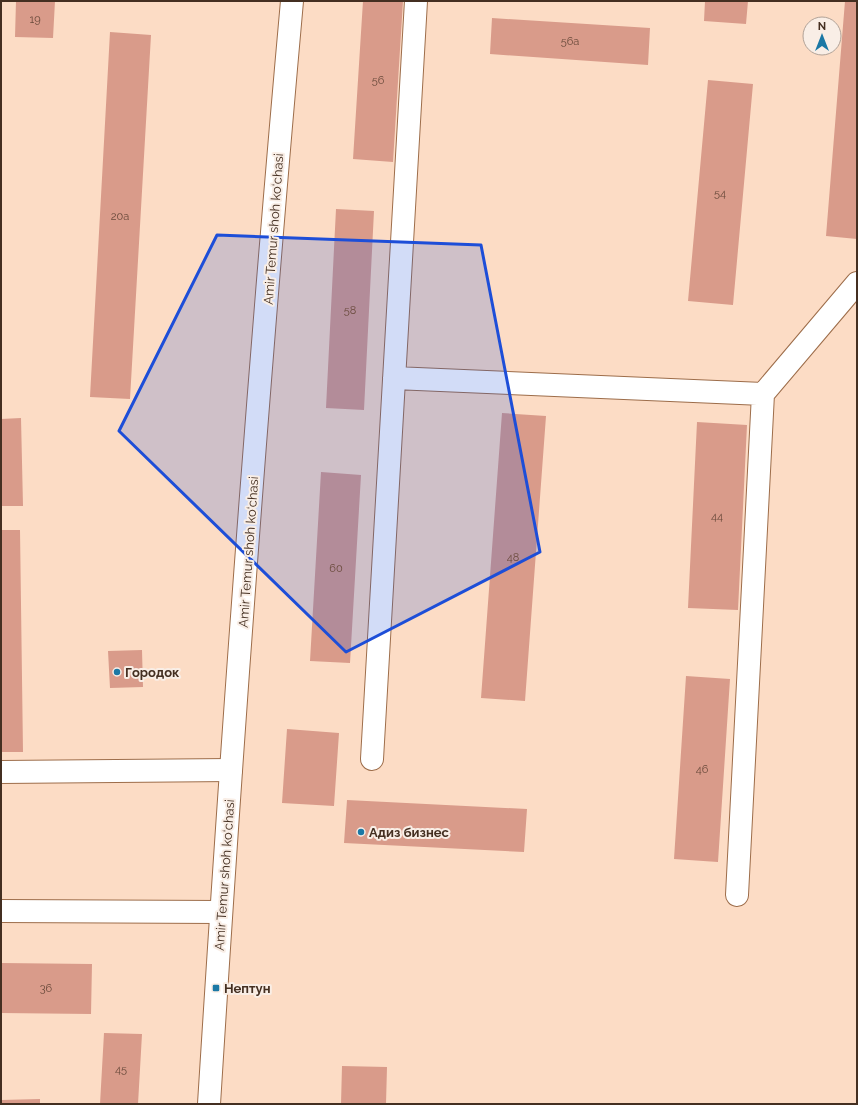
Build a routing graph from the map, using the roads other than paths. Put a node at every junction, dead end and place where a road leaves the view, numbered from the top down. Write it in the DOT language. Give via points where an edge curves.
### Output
graph roads {
  1 [pos="292,1"];
  2 [pos="416,1"];
  3 [pos="857,283"];
  4 [pos="394,378"];
  5 [pos="763,394"];
  6 [pos="372,759"];
  7 [pos="231,770"];
  8 [pos="1,772"];
  9 [pos="737,895"];
  10 [pos="1,911"];
  11 [pos="221,912"];
  12 [pos="209,1104"];
  1 -- 7 [label="main road, Amir Temur shoh ko‘chasi"];
  2 -- 4 [label="main road"];
  3 -- 5 [label="main road"];
  4 -- 5 [label="main road"];
  4 -- 6 [label="main road"];
  5 -- 9 [label="main road"];
  7 -- 8 [label="main road"];
  7 -- 11 [label="main road, Amir Temur shoh ko‘chasi"];
  10 -- 11 [label="main road"];
  11 -- 12 [label="main road, Amir Temur shoh ko‘chasi"];
}
